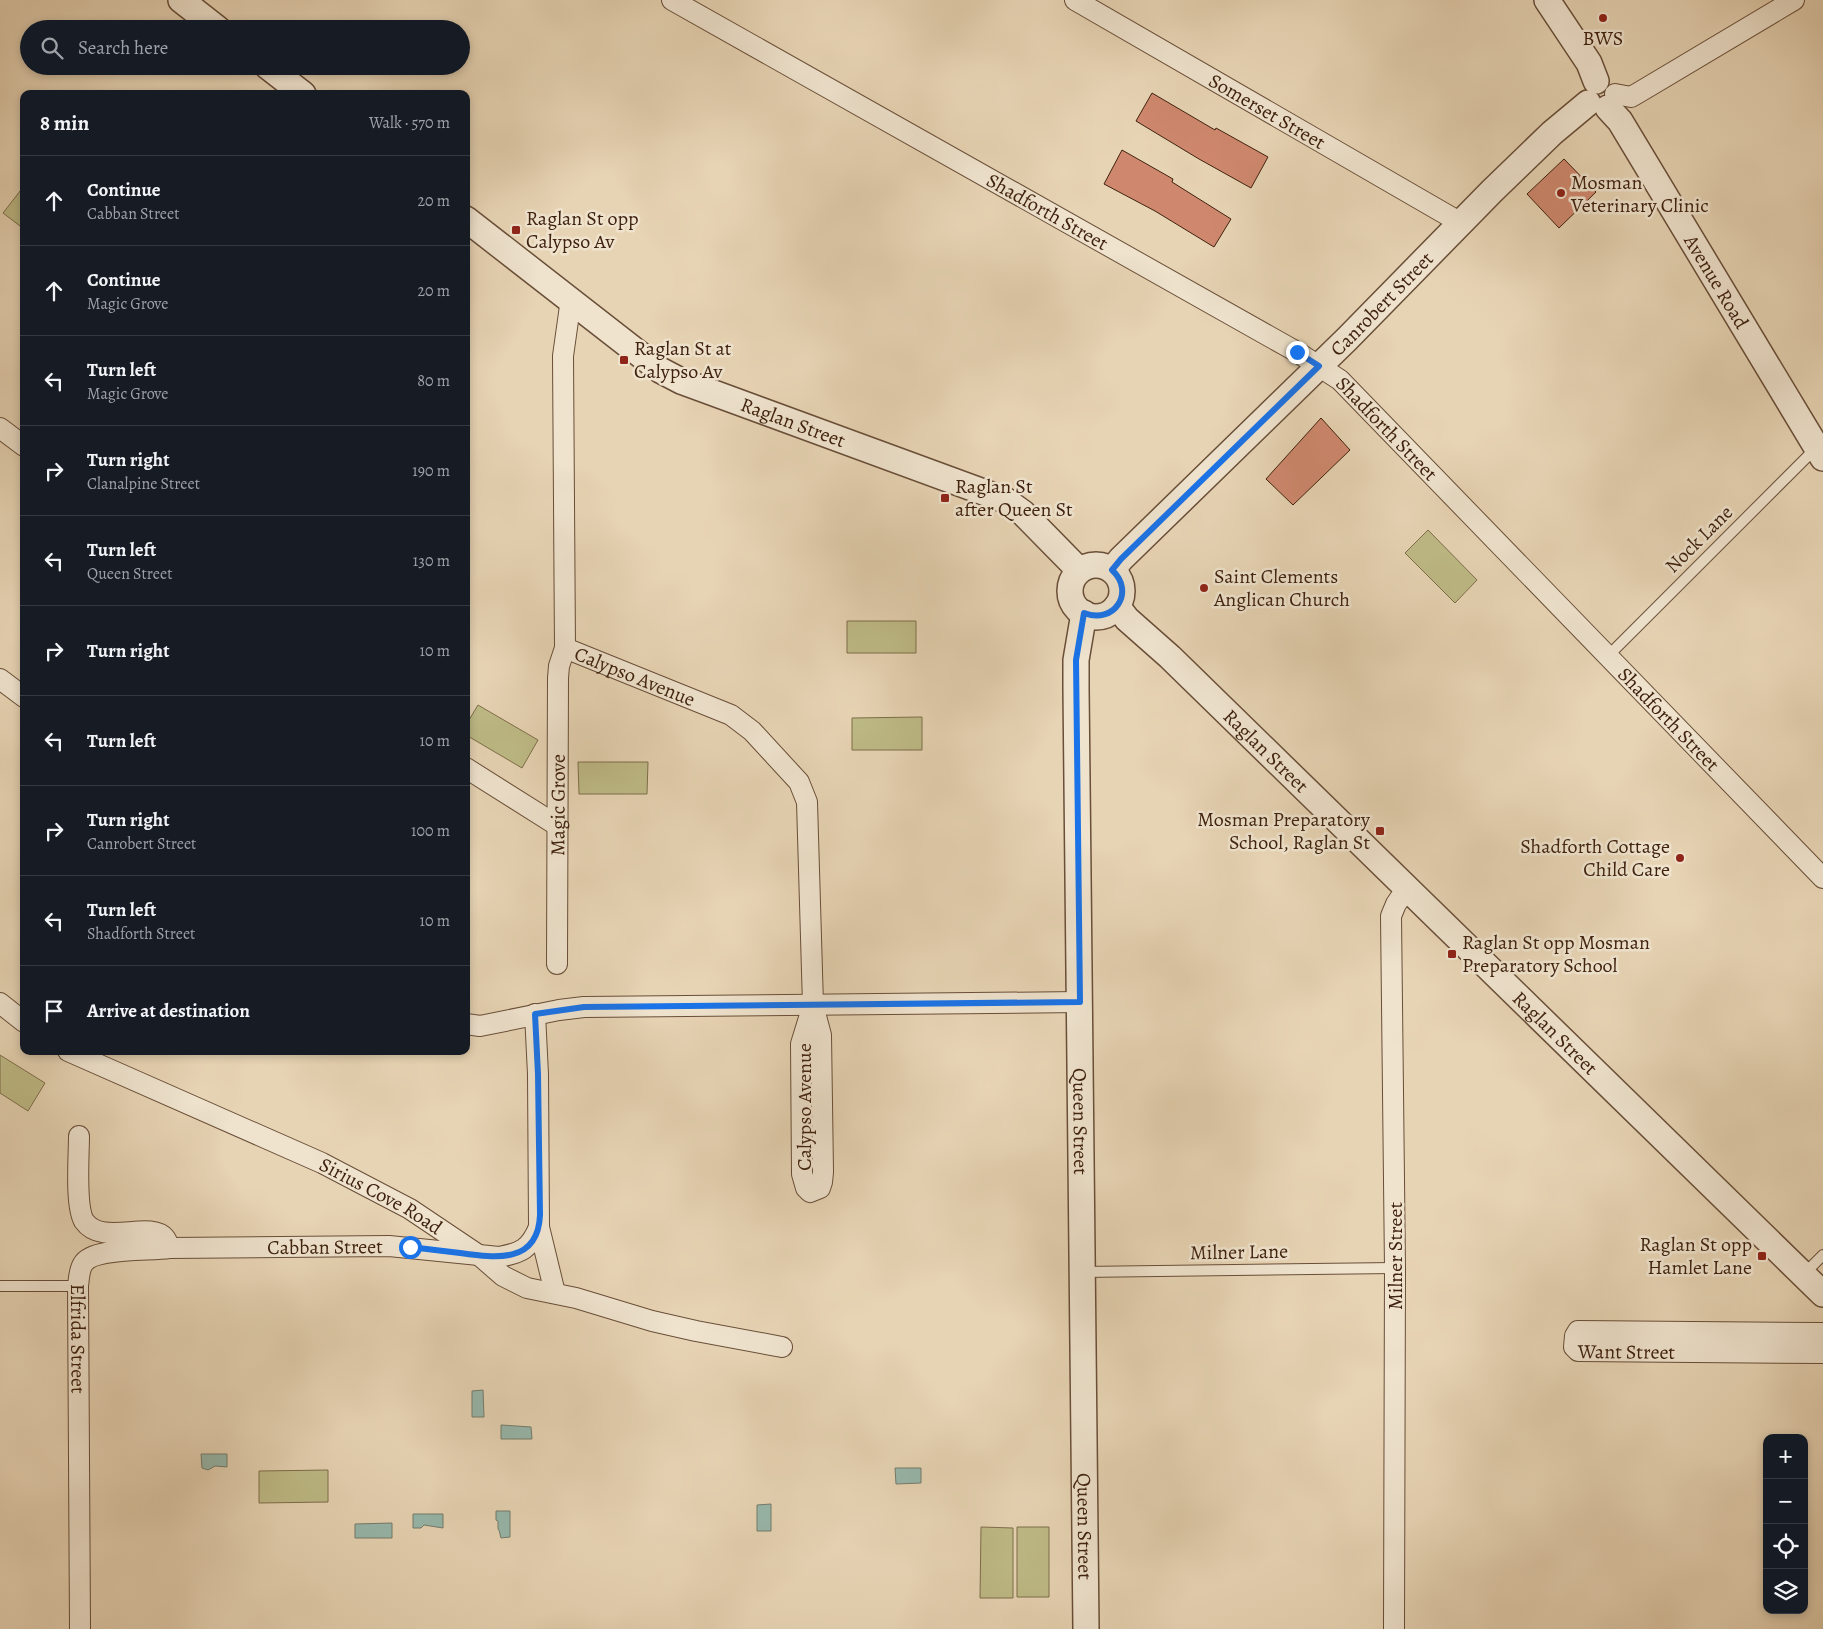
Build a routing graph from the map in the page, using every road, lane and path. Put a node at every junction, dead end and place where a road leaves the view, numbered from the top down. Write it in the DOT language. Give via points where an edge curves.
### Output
graph roads {
  1 [pos="181,0"];
  2 [pos="672,0"];
  3 [pos="1075,0"];
  4 [pos="1546,0"];
  5 [pos="1794,0"];
  6 [pos="207,20"];
  7 [pos="279,75"];
  8 [pos="298,90"];
  9 [pos="1601,96"];
  10 [pos="470,222"];
  11 [pos="1461,223"];
  12 [pos="571,298"];
  13 [pos="1319,366"];
  14 [pos="0,428"];
  15 [pos="20,443"];
  16 [pos="1820,452"];
  17 [pos="1080,570"];
  18 [pos="1112,570"];
  19 [pos="1117,606"];
  20 [pos="1084,613"];
  21 [pos="565,648"];
  22 [pos="1608,656"];
  23 [pos="0,679"];
  24 [pos="20,694"];
  25 [pos="470,771"];
  26 [pos="558,826"];
  27 [pos="1823,878"];
  28 [pos="1407,888"];
  29 [pos="558,964"];
  30 [pos="1080,1002"];
  31 [pos="0,1003"];
  32 [pos="812,1005"];
  33 [pos="535,1014"];
  34 [pos="20,1019"];
  35 [pos="470,1025"];
  36 [pos="77,1055"];
  37 [pos="79,1136"];
  38 [pos="539,1227"];
  39 [pos="169,1248"];
  40 [pos="1823,1254"];
  41 [pos="480,1256"];
  42 [pos="1395,1268"];
  43 [pos="1082,1272"];
  44 [pos="1803,1275"];
  45 [pos="0,1286"];
  46 [pos="78,1286"];
  47 [pos="555,1293"];
  48 [pos="1823,1294"];
  49 [pos="1683,1332"];
  50 [pos="1823,1333"];
  51 [pos="782,1347"];
  52 [pos="1683,1352"];
  53 [pos="1823,1353"];
  54 [pos="80,1629"];
  55 [pos="1086,1629"];
  56 [pos="1394,1629"];
  1 -- 6 [label="street"];
  2 -- 13 [label="street, Shadforth Street"];
  3 -- 11 [label="street, Somerset Street"];
  4 -- 9 [label="street, Avenue Road" via="1589,63"];
  5 -- 9 [label="street" via="1631,97"];
  7 -- 8 [label="street"];
  9 -- 11 [label="street, Canrobert Street" via="1552,133"];
  9 -- 16 [label="street, Avenue Road" via="1620,121"];
  10 -- 12 [label="street, Raglan Street"];
  11 -- 13 [label="street, Canrobert Street"];
  12 -- 17 [label="street, Raglan Street" via="660,370 681,381 1005,500 1023,513"];
  12 -- 21 [label="street, Calypso Avenue" via="562,356"];
  13 -- 18 [label="street, Canrobert Street"];
  13 -- 22 [label="street, Shadforth Street" via="1340,380 1359,399"];
  14 -- 15 [label="street"];
  16 -- 22 [label="lane, Nock Lane"];
  17 -- 18 [label="street" via="1097,564"];
  17 -- 20 [label="street" via="1071,584 1070,593 1072,601"];
  18 -- 19 [label="street" via="1121,581 1121,598"];
  19 -- 20 [label="street" via="1098,617"];
  19 -- 28 [label="street, Raglan Street" via="1127,620 1170,657"];
  20 -- 30 [label="street, Queen Street" via="1076,660"];
  21 -- 26 [label="street, Magic Grove" via="558,678"];
  21 -- 32 [label="street, Calypso Avenue" via="731,715 752,731 799,782 809,811"];
  22 -- 27 [label="street, Shadforth Street"];
  23 -- 24 [label="street"];
  25 -- 26 [label="street"];
  26 -- 29 [label="street, Magic Grove"];
  28 -- 42 [label="street, Milner Street" via="1391,916"];
  28 -- 44 [label="street, Raglan Street"];
  30 -- 32 [label="street"];
  30 -- 43 [label="street, Queen Street"];
  31 -- 34 [label="street"];
  32 -- 32 [label="street, Calypso Avenue" via="821,1035 823,1172 820,1188 810,1192 802,1174 801,1044"];
  32 -- 33 [label="street" via="584,1007"];
  33 -- 35 [label="street" via="480,1026"];
  33 -- 38 [label="street"];
  36 -- 41 [label="street, Sirius Cove Road" via="322,1163 410,1209"];
  37 -- 39 [label="street" via="78,1191 84,1220 105,1233 161,1234"];
  38 -- 41 [label="street" via="530,1244 514,1255"];
  38 -- 47 [label="street"];
  39 -- 41 [label="street, Cabban Street" via="389,1246"];
  39 -- 46 [label="street, Elfrida Street" via="92,1255 83,1262"];
  40 -- 44 [label="lane"];
  41 -- 47 [label="street, Sirius Cove Road" via="503,1276 527,1288"];
  42 -- 43 [label="lane, Milner Lane"];
  42 -- 56 [label="street, Milner Street"];
  43 -- 55 [label="street, Queen Street"];
  44 -- 48 [label="street, Raglan Street"];
  45 -- 46 [label="lane"];
  46 -- 54 [label="street, Elfrida Street"];
  47 -- 51 [label="street, Sirius Cove Road" via="696,1331"];
  49 -- 50 [label="street, Want Street"];
  49 -- 52 [label="street"];
  49 -- 52 [label="street, Want Street" via="1578,1331 1574,1336 1574,1347 1578,1351"];
  52 -- 53 [label="street, Want Street"];
}
